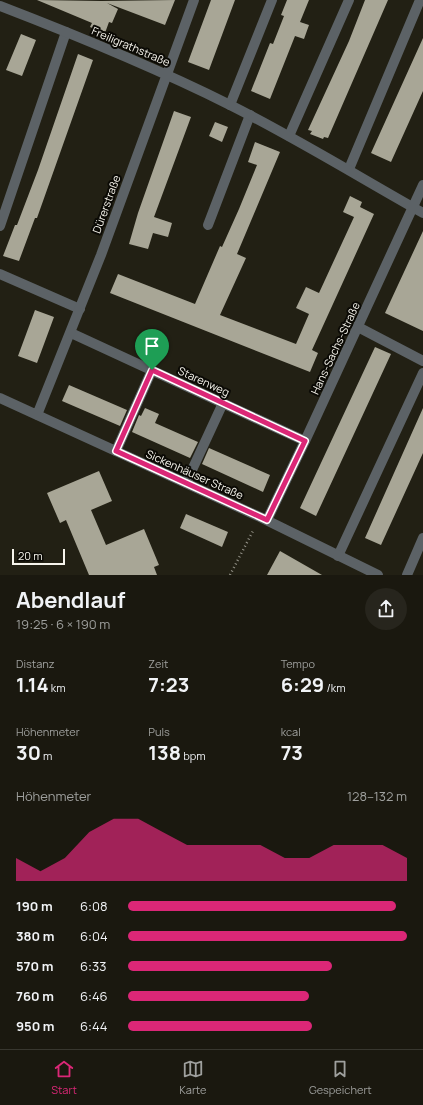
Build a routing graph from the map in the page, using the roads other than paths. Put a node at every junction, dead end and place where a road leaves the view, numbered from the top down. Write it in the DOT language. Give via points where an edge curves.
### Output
graph roads {
  1 [pos="194,0"];
  2 [pos="272,0"];
  3 [pos="349,0"];
  4 [pos="420,0"];
  5 [pos="0,6"];
  6 [pos="66,32"];
  7 [pos="166,74"];
  8 [pos="230,105"];
  9 [pos="250,115"];
  10 [pos="289,136"];
  11 [pos="349,169"];
  12 [pos="423,185"];
  13 [pos="413,208"];
  14 [pos="423,213"];
  15 [pos="208,225"];
  16 [pos="0,226"];
  17 [pos="0,274"];
  18 [pos="80,309"];
  19 [pos="358,327"];
  20 [pos="71,333"];
  21 [pos="423,361"];
  22 [pos="152,370"];
  23 [pos="423,373"];
  24 [pos="0,398"];
  25 [pos="223,403"];
  26 [pos="37,415"];
  27 [pos="305,441"];
  28 [pos="116,451"];
  29 [pos="186,483"];
  30 [pos="263,519"];
  31 [pos="423,538"];
  32 [pos="338,556"];
  33 [pos="378,575"];
  34 [pos="407,575"];
  1 -- 7 [label="street, Dürerstraße"];
  2 -- 8 [label="street"];
  3 -- 10 [label="street"];
  4 -- 11 [label="street"];
  5 -- 6 [label="street, Freiligrathstraße"];
  6 -- 7 [label="street, Freiligrathstraße"];
  6 -- 16 [label="street"];
  7 -- 8 [label="street, Freiligrathstraße"];
  7 -- 18 [label="street, Dürerstraße"];
  8 -- 9 [label="street, Freiligrathstraße"];
  9 -- 10 [label="street, Freiligrathstraße"];
  9 -- 15 [label="street"];
  10 -- 11 [label="street, Freiligrathstraße"];
  11 -- 13 [label="street, Freiligrathstraße"];
  12 -- 13 [label="street, Hans-Sachs-Straße"];
  13 -- 14 [label="street, Freiligrathstraße"];
  13 -- 19 [label="street, Hans-Sachs-Straße"];
  17 -- 18 [label="street"];
  18 -- 20 [label="street, Dürerstraße"];
  19 -- 21 [label="street"];
  19 -- 27 [label="street, Hans-Sachs-Straße"];
  20 -- 22 [label="street, Starenweg"];
  20 -- 26 [label="street, Dürerstraße"];
  22 -- 25 [label="street, Starenweg"];
  22 -- 28 [label="street"];
  23 -- 32 [label="street"];
  24 -- 26 [label="street, Sickenhäuser Straße"];
  25 -- 27 [label="street, Starenweg"];
  25 -- 29 [label="street"];
  26 -- 28 [label="street, Sickenhäuser Straße"];
  27 -- 30 [label="street, Hans-Sachs-Straße"];
  28 -- 29 [label="street, Sickenhäuser Straße"];
  29 -- 30 [label="street, Sickenhäuser Straße"];
  30 -- 32 [label="street, Sickenhäuser Straße"];
  31 -- 34 [label="street"];
  32 -- 33 [label="street, Sickenhäuser Straße"];
}
